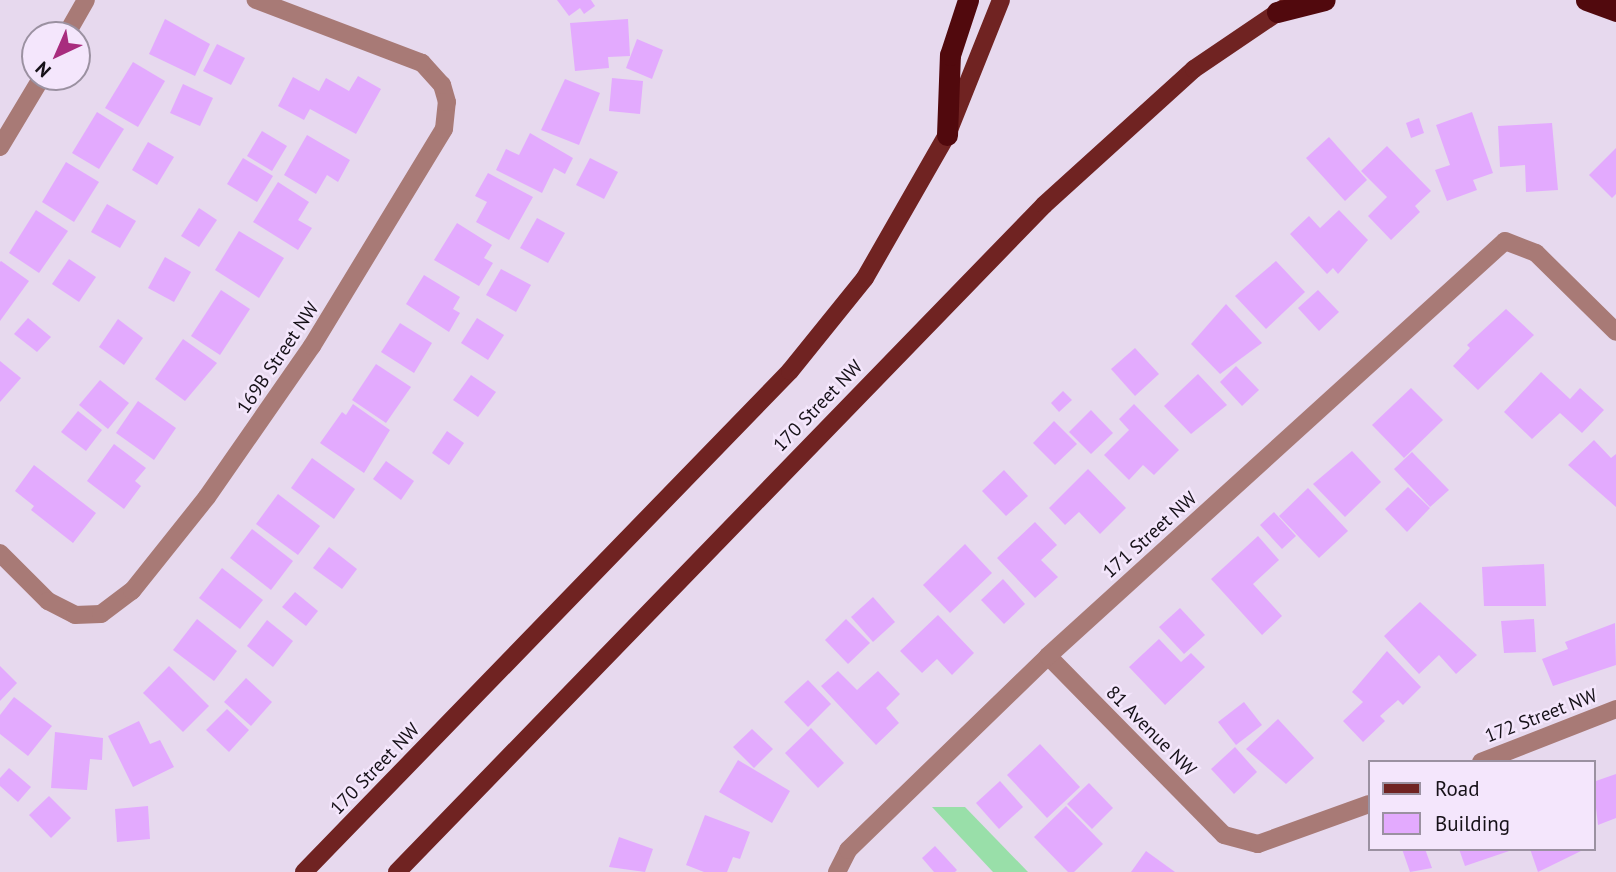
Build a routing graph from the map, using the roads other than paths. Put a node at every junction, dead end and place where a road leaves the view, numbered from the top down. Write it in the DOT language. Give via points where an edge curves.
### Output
graph roads {
  1 [pos="86,0"];
  2 [pos="256,0"];
  3 [pos="968,0"];
  4 [pos="1001,0"];
  5 [pos="1296,0"];
  6 [pos="1325,0"];
  7 [pos="1586,0"];
  8 [pos="1616,10"];
  9 [pos="1277,12"];
  10 [pos="74,21"];
  11 [pos="34,91"];
  12 [pos="947,135"];
  13 [pos="0,147"];
  14 [pos="1616,332"];
  15 [pos="0,553"];
  16 [pos="1048,656"];
  17 [pos="1616,709"];
  18 [pos="1486,760"];
  19 [pos="1368,804"];
  20 [pos="304,872"];
  21 [pos="397,872"];
  22 [pos="837,872"];
  1 -- 10 [label="street"];
  2 -- 15 [label="street, 169B Street NW" via="422,63 442,85 447,117 434,151 312,346 207,497 116,605 87,618 48,601"];
  3 -- 12 [label="highway" via="950,55"];
  4 -- 12 [label="main road, 170 Street NW"];
  5 -- 9 [label="main road, 170 Street NW"];
  6 -- 9 [label="highway"];
  7 -- 8 [label="highway"];
  9 -- 21 [label="main road, 170 Street NW" via="1194,69 1044,205"];
  11 -- 13 [label="street"];
  12 -- 20 [label="main road, 170 Street NW" via="864,278 790,371"];
  14 -- 16 [label="street, 171 Street NW" via="1536,253 1505,241"];
  16 -- 19 [label="street, 81 Avenue NW" via="1224,835 1258,844"];
  16 -- 22 [label="street, 171 Street NW" via="848,850"];
  17 -- 18 [label="street, 172 Street NW"];
}
